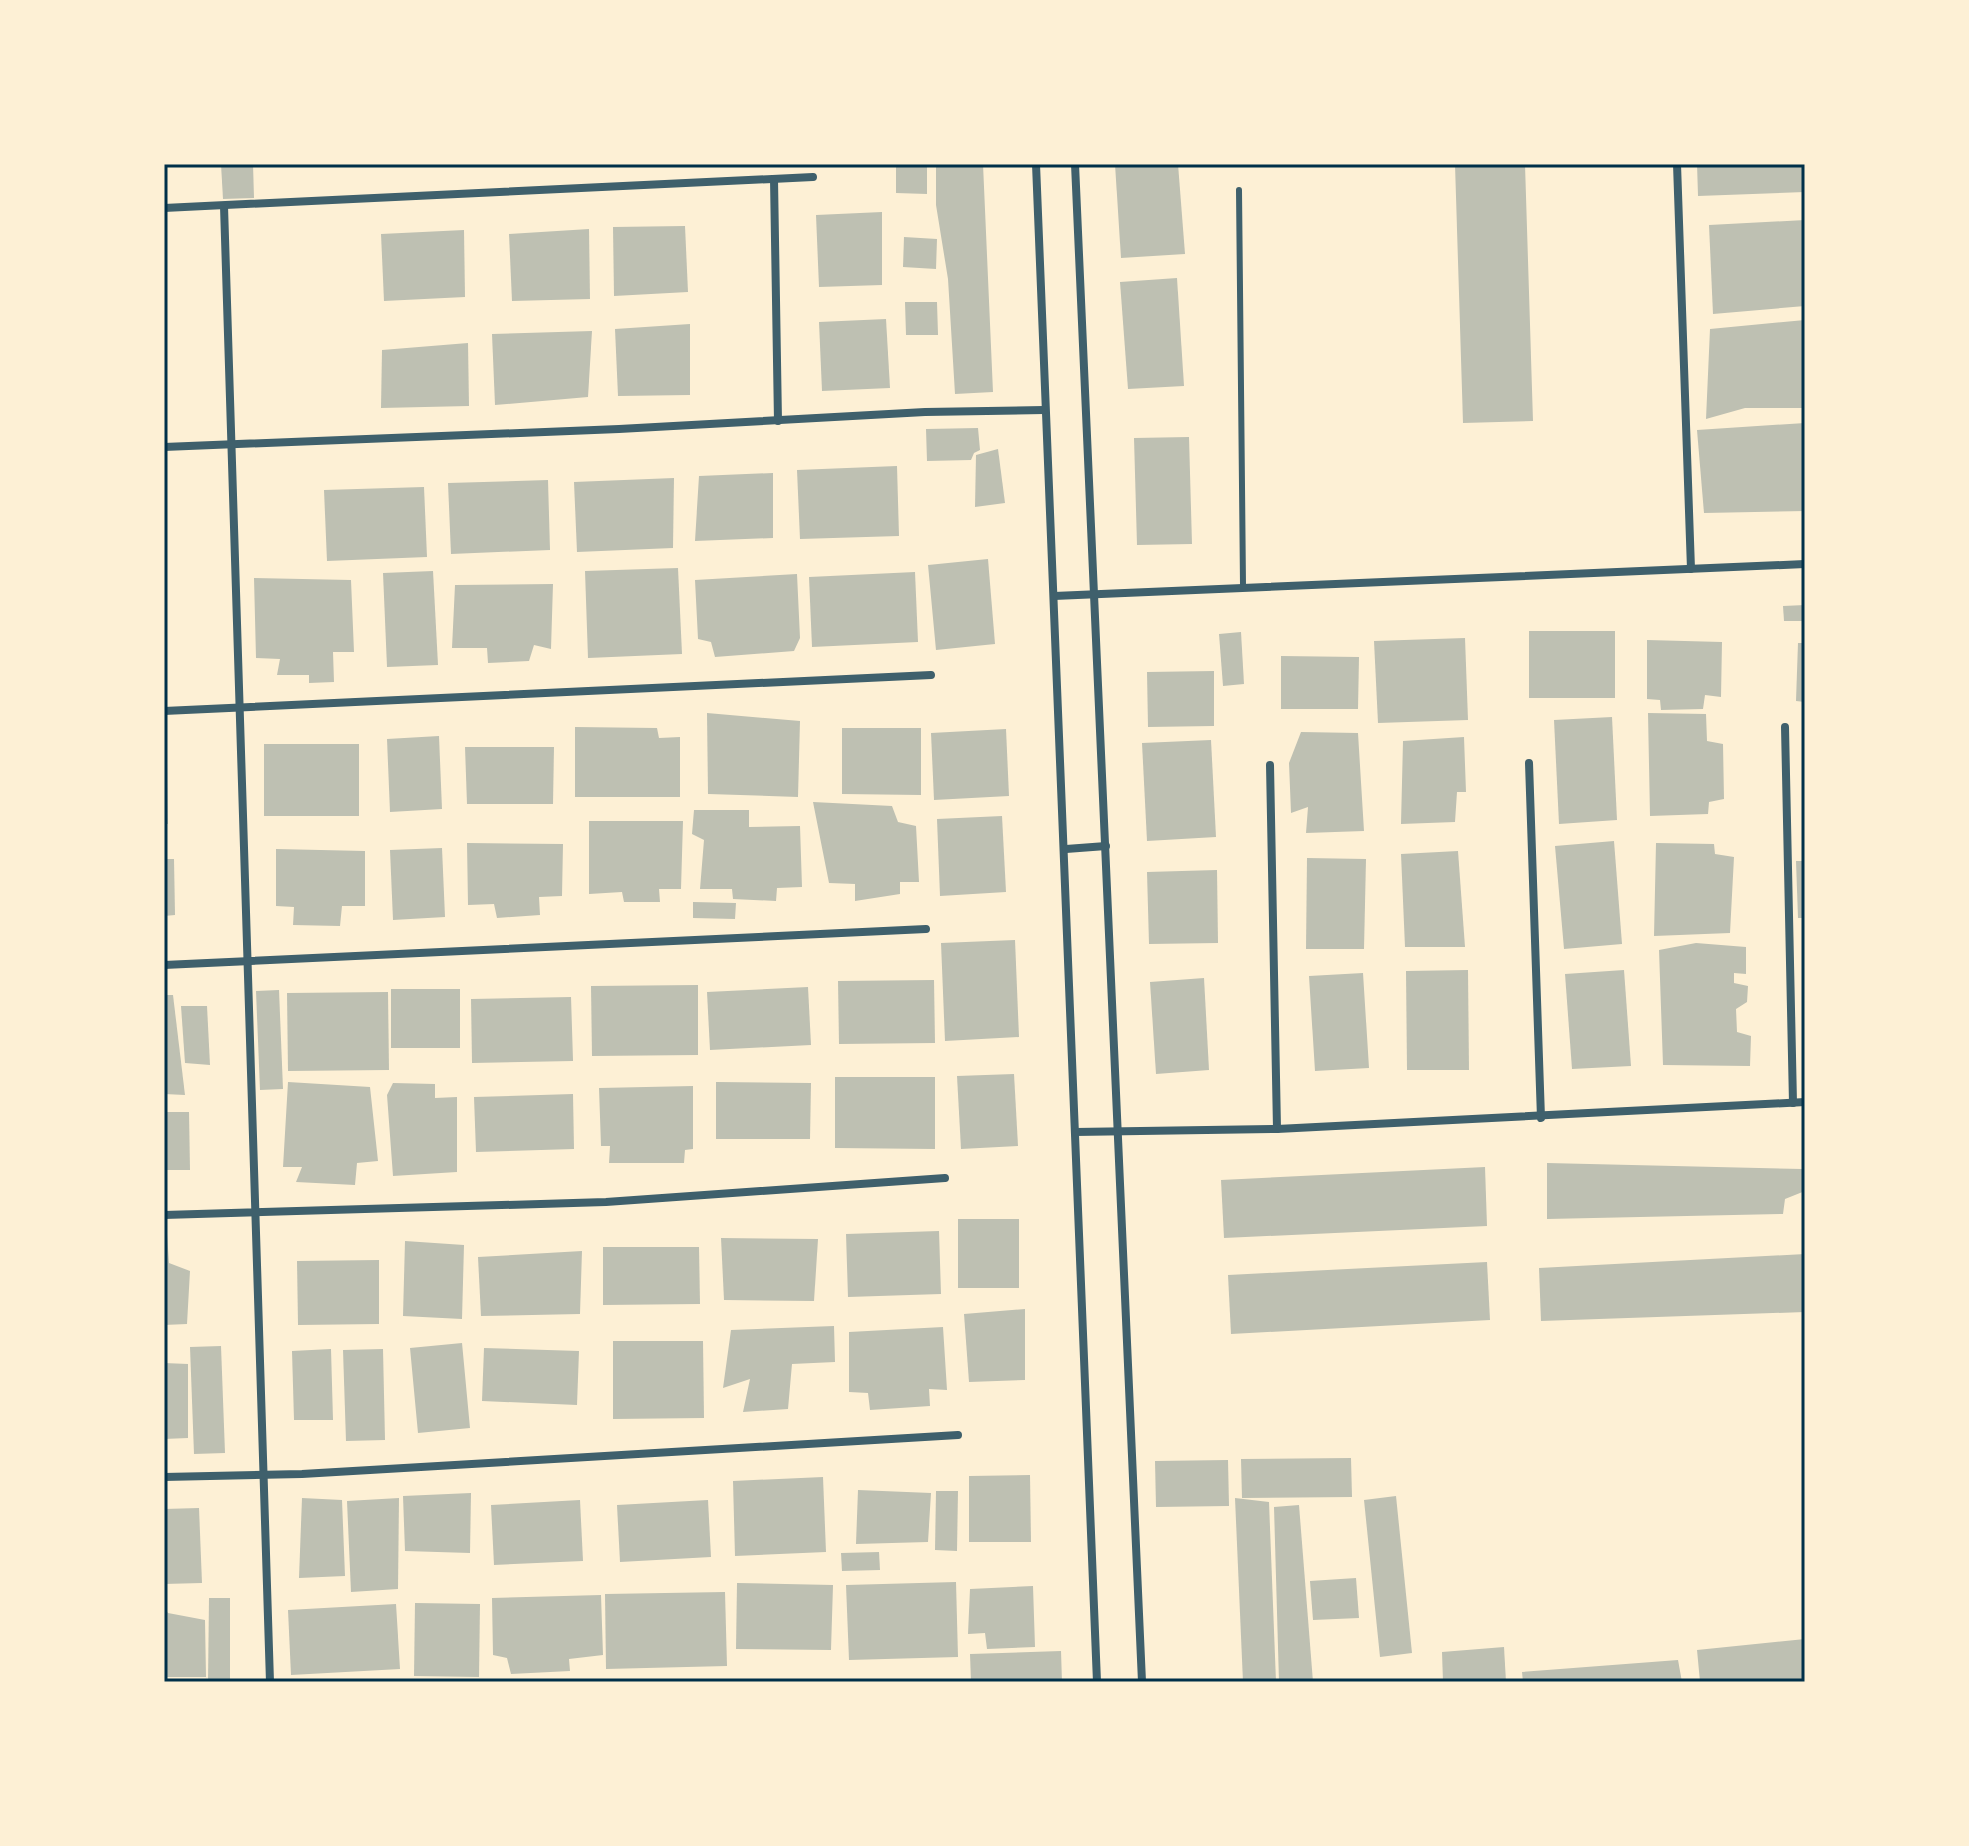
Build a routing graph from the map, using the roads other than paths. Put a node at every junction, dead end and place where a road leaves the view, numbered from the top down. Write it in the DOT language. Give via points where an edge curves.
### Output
graph roads {
  1 [pos="1036,164"];
  2 [pos="1075,164"];
  3 [pos="1677,164"];
  4 [pos="813,177"];
  5 [pos="774,179"];
  6 [pos="1239,190"];
  7 [pos="224,206"];
  8 [pos="164,208"];
  9 [pos="1044,410"];
  10 [pos="778,421"];
  11 [pos="231,444"];
  12 [pos="164,447"];
  13 [pos="1805,564"];
  14 [pos="1691,569"];
  15 [pos="1243,585"];
  16 [pos="1095,593"];
  17 [pos="1054,596"];
  18 [pos="931,675"];
  19 [pos="240,709"];
  20 [pos="164,711"];
  21 [pos="1785,727"];
  22 [pos="1529,763"];
  23 [pos="1270,765"];
  24 [pos="1106,846"];
  25 [pos="1066,849"];
  26 [pos="926,929"];
  27 [pos="248,962"];
  28 [pos="164,965"];
  29 [pos="1805,1102"];
  30 [pos="1793,1103"];
  31 [pos="1541,1118"];
  32 [pos="1277,1129"];
  33 [pos="1075,1132"];
  34 [pos="1115,1132"];
  35 [pos="945,1178"];
  36 [pos="255,1213"];
  37 [pos="164,1215"];
  38 [pos="958,1435"];
  39 [pos="264,1475"];
  40 [pos="164,1477"];
  41 [pos="270,1682"];
  42 [pos="1097,1682"];
  43 [pos="1142,1682"];
  1 -- 9 [label="street"];
  2 -- 16 [label="street"];
  3 -- 14 [label="street"];
  4 -- 5 [label="street"];
  5 -- 7 [label="street"];
  5 -- 10 [label="street"];
  6 -- 15 [label="lane"];
  7 -- 8 [label="street"];
  7 -- 11 [label="street"];
  9 -- 10 [label="street"];
  9 -- 17 [label="street"];
  10 -- 11 [label="street"];
  11 -- 12 [label="street"];
  11 -- 19 [label="street"];
  13 -- 14 [label="street"];
  14 -- 15 [label="street"];
  15 -- 16 [label="street"];
  16 -- 17 [label="street"];
  16 -- 24 [label="street"];
  17 -- 25 [label="street"];
  18 -- 19 [label="street"];
  19 -- 20 [label="street"];
  19 -- 27 [label="street"];
  21 -- 30 [label="street"];
  22 -- 31 [label="street"];
  23 -- 32 [label="street"];
  24 -- 25 [label="street"];
  24 -- 34 [label="street"];
  25 -- 33 [label="street"];
  26 -- 27 [label="street"];
  27 -- 28 [label="street"];
  27 -- 36 [label="street"];
  29 -- 30 [label="street"];
  30 -- 31 [label="street"];
  31 -- 32 [label="street"];
  32 -- 34 [label="street"];
  33 -- 34 [label="street"];
  33 -- 42 [label="street"];
  34 -- 43 [label="street"];
  35 -- 36 [label="street" via="606,1202"];
  36 -- 37 [label="street"];
  36 -- 39 [label="street"];
  38 -- 39 [label="street"];
  39 -- 40 [label="street"];
  39 -- 41 [label="street"];
}
